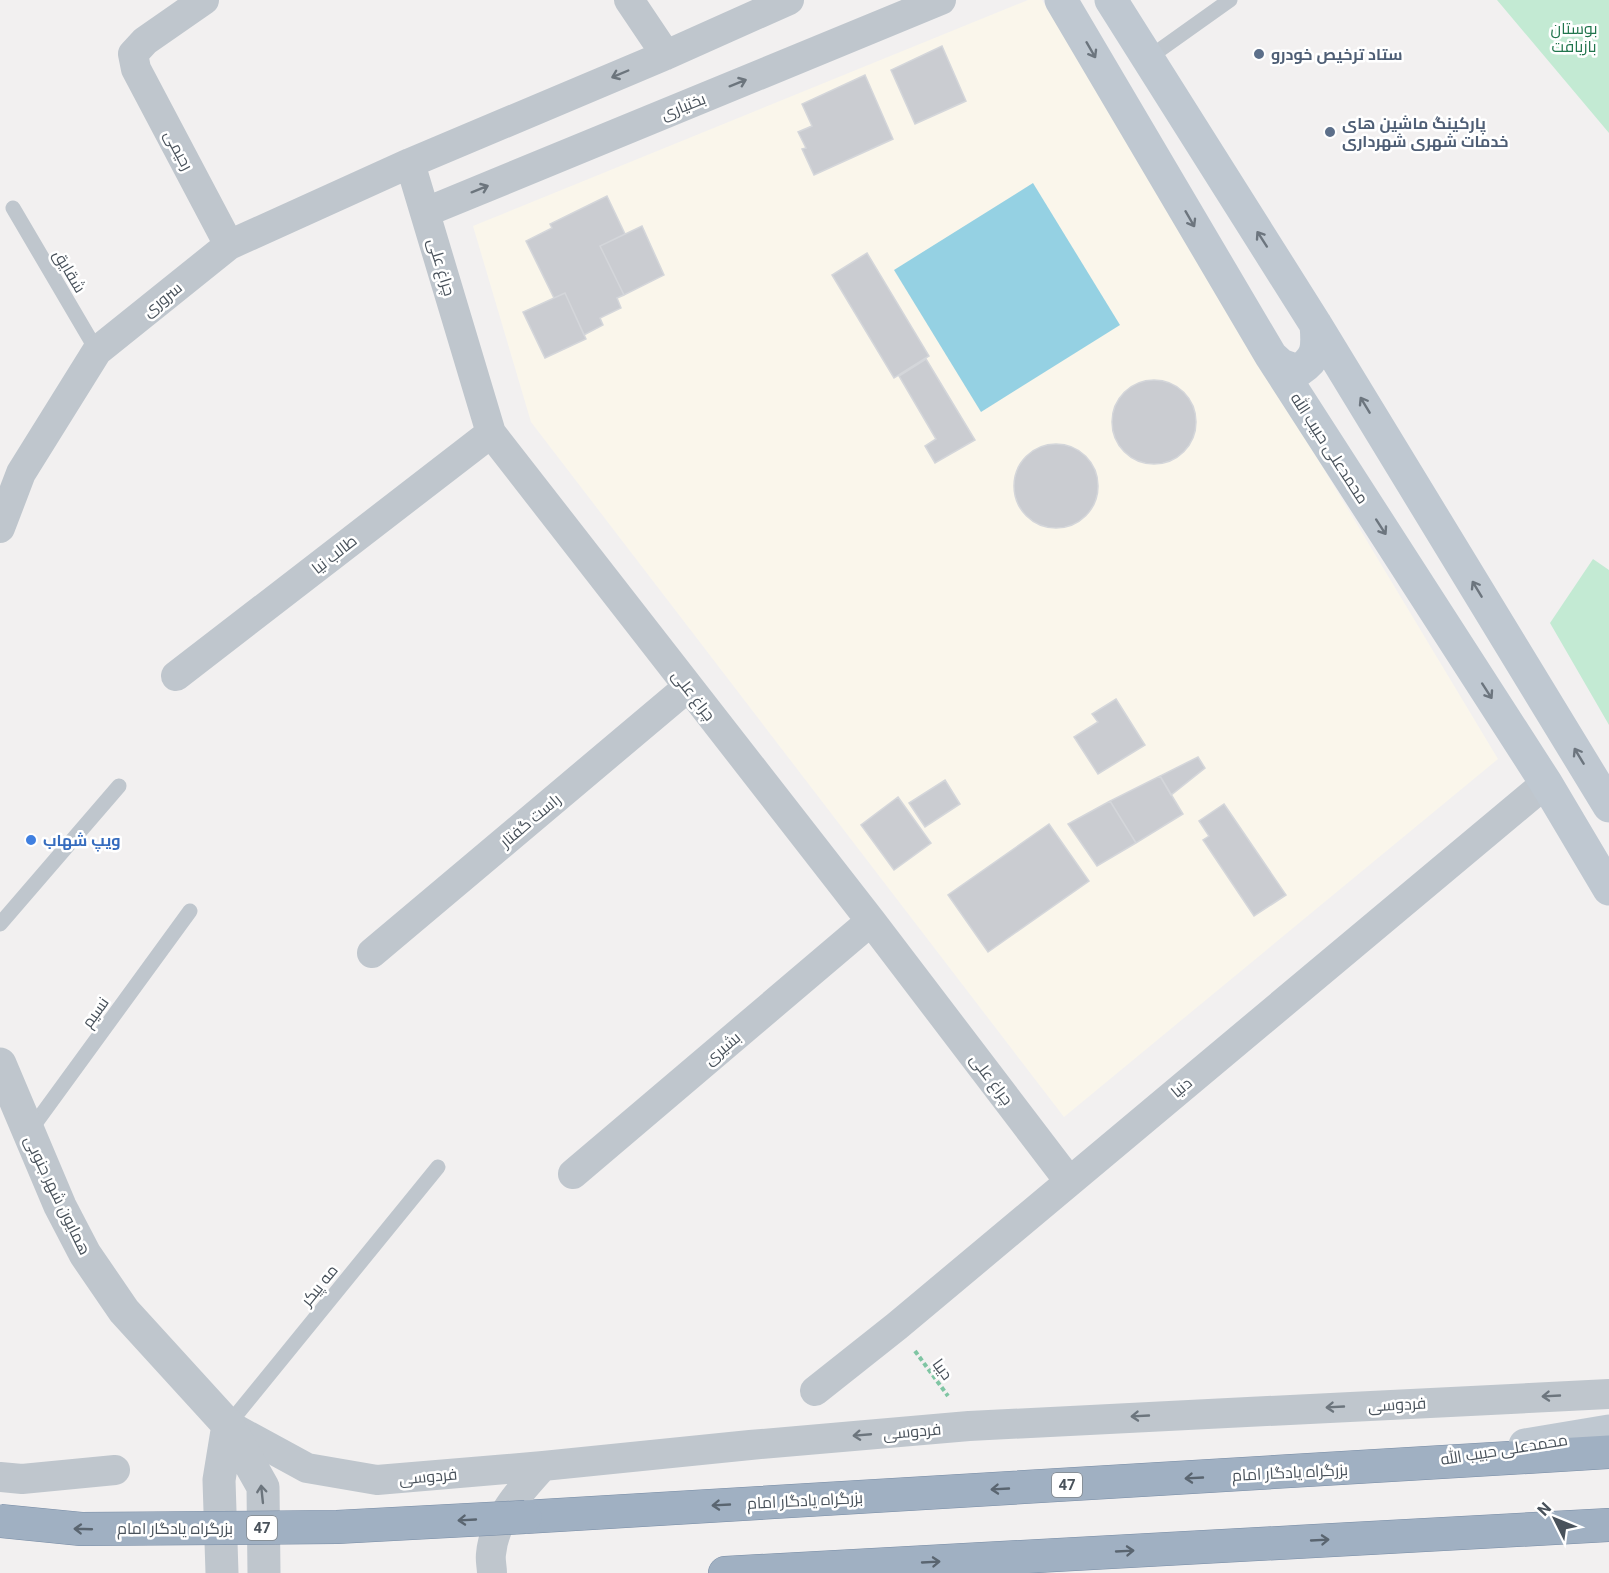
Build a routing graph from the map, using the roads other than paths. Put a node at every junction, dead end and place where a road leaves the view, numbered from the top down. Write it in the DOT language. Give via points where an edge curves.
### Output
graph roads {
  1 [pos="204,0"];
  2 [pos="630,0"];
  3 [pos="789,0"];
  4 [pos="941,0"];
  5 [pos="1061,0"];
  6 [pos="1111,0"];
  7 [pos="1230,0"];
  8 [pos="666,55"];
  9 [pos="1147,59"];
  10 [pos="410,163"];
  11 [pos="13,208"];
  12 [pos="426,212"];
  13 [pos="229,244"];
  14 [pos="1316,325"];
  15 [pos="97,351"];
  16 [pos="1271,356"];
  17 [pos="492,433"];
  18 [pos="1397,459"];
  19 [pos="1359,493"];
  20 [pos="0,528"];
  21 [pos="176,676"];
  22 [pos="688,687"];
  23 [pos="1546,783"];
  24 [pos="119,786"];
  25 [pos="1609,806"];
  26 [pos="1609,889"];
  27 [pos="190,911"];
  28 [pos="871,921"];
  29 [pos="0,924"];
  30 [pos="372,953"];
  31 [pos="0,1064"];
  32 [pos="28,1134"];
  33 [pos="438,1167"];
  34 [pos="573,1174"];
  35 [pos="1069,1181"];
  36 [pos="815,1391"];
  37 [pos="1609,1394"];
  38 [pos="228,1425"];
  39 [pos="1609,1431"];
  40 [pos="1609,1452"];
  41 [pos="543,1466"];
  42 [pos="1400,1466"];
  43 [pos="115,1470"];
  44 [pos="0,1478"];
  45 [pos="0,1521"];
  46 [pos="1609,1525"];
  47 [pos="222,1573"];
  48 [pos="264,1573"];
  49 [pos="492,1573"];
  50 [pos="725,1573"];
  1 -- 13 [label="street, رحیمی" via="145,41 133,54 136,69"];
  2 -- 8 [label="street"];
  3 -- 8 [label="street"];
  12 -- 4 [label="street, بختیاری, one-way"];
  5 -- 16 [label="main road, محمدعلی حبیب الله, one-way"];
  6 -- 9 [label="main road"];
  7 -- 9 [label="lane"];
  8 -- 10 [label="street, one-way"];
  14 -- 9 [label="main road, one-way"];
  10 -- 12 [label="street, چراغ‌ علی"];
  10 -- 13 [label="street, سروری"];
  11 -- 15 [label="lane, شقایق"];
  12 -- 17 [label="street, چراغ‌ علی"];
  13 -- 15 [label="street, سروری"];
  14 -- 16 [label="main road" via="1316,351 1309,364 1298,371 1281,365"];
  18 -- 14 [label="main road, one-way"];
  15 -- 20 [label="street, سروری" via="21,473"];
  16 -- 19 [label="main road, محمدعلی حبیب الله"];
  17 -- 21 [label="street, طالب‌ نیا"];
  17 -- 22 [label="street, چراغ‌ علی"];
  18 -- 19 [label="main road" via="1375,438 1363,434 1354,438 1350,446"];
  25 -- 18 [label="main road, one-way"];
  19 -- 23 [label="main road, محمدعلی حبیب الله, one-way"];
  22 -- 28 [label="street, چراغ‌ علی"];
  22 -- 30 [label="street, راست گفتار"];
  23 -- 26 [label="main road, محمدعلی حبیب الله"];
  23 -- 35 [label="street, دنیا"];
  24 -- 29 [label="lane"];
  27 -- 32 [label="lane, نسیم"];
  28 -- 34 [label="street, بشیری"];
  28 -- 35 [label="street, چراغ‌ علی"];
  31 -- 32 [label="street, همایون‌ شهر جنوبی"];
  32 -- 38 [label="street, همایون‌ شهر جنوبی" via="85,1254 123,1311"];
  33 -- 38 [label="lane, مه‌ پیکر"];
  35 -- 36 [label="street, دنیا"];
  37 -- 41 [label="street, فردوسی, one-way" via="969,1425"];
  38 -- 41 [label="street, فردوسی" via="307,1468 377,1480"];
  38 -- 47 [label="street" via="219,1480"];
  48 -- 38 [label="street, همایون‌ شهر جنوبی, one-way" via="263,1487"];
  39 -- 42 [label="main road, محمدعلی حبیب الله"];
  40 -- 42 [label="highway, بزرگراه یادگار امام / 47"];
  41 -- 49 [label="street" via="514,1498 498,1528 491,1554"];
  42 -- 45 [label="highway, بزرگراه یادگار امام / 47, one-way, bridge" via="314,1527 81,1529"];
  43 -- 44 [label="street"];
  50 -- 46 [label="highway, one-way"];
}
